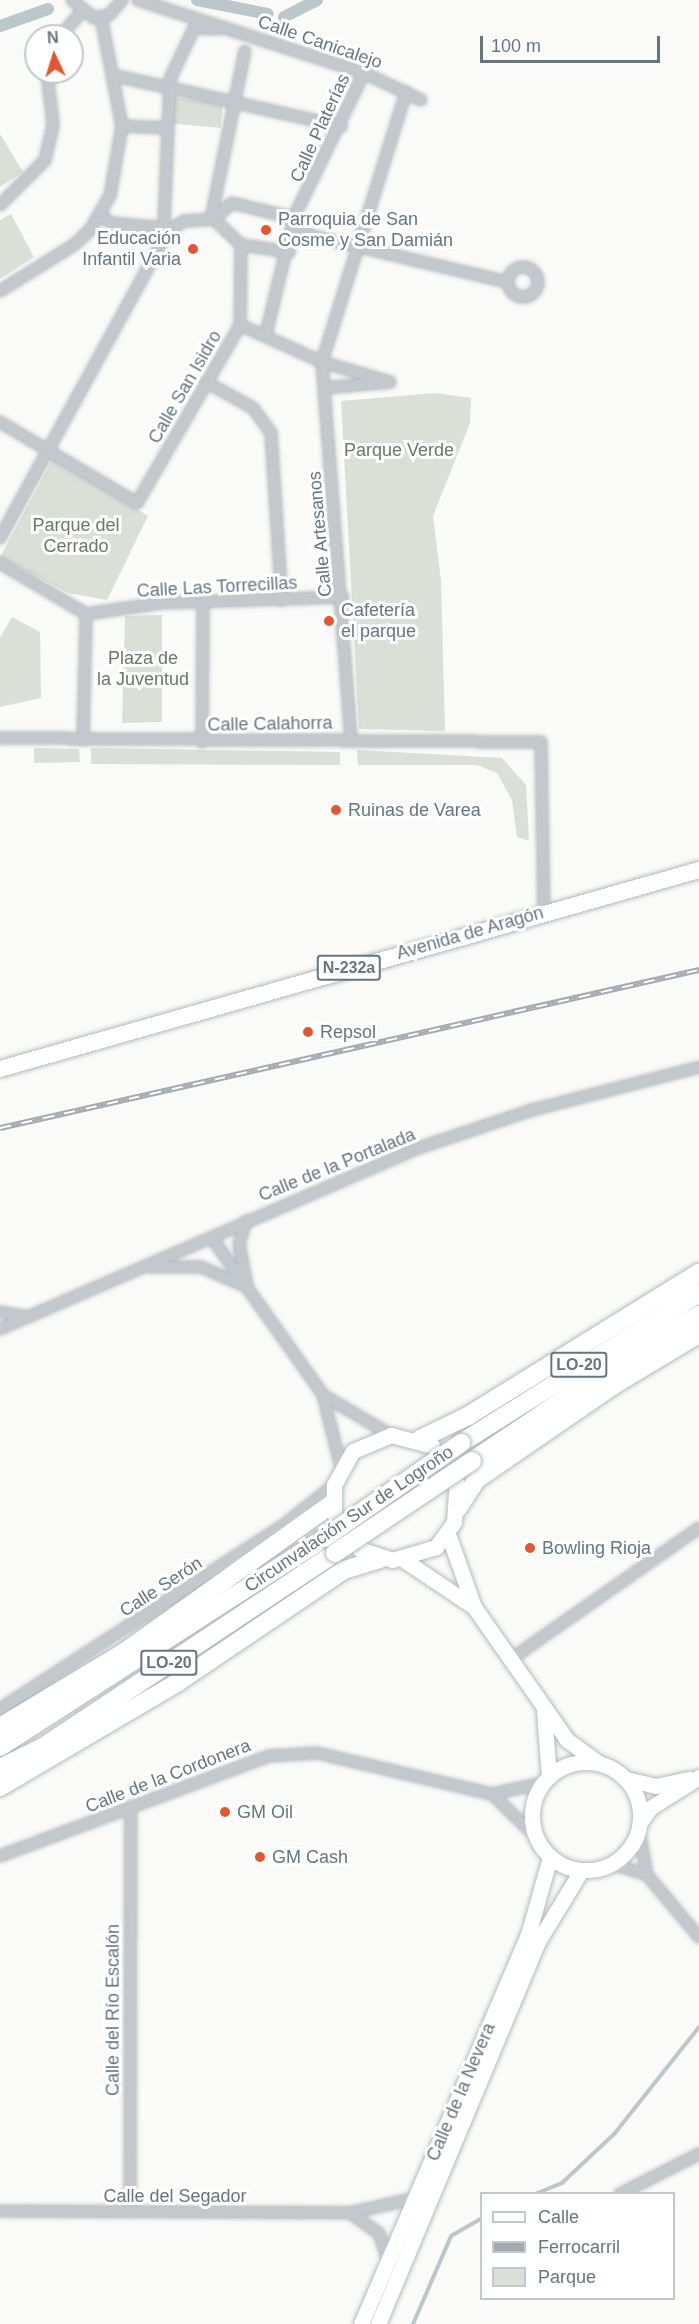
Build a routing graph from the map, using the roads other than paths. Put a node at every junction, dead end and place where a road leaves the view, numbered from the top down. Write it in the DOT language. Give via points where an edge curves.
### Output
graph roads {
  1 [pos="72,0"];
  2 [pos="122,0"];
  3 [pos="138,0"];
  4 [pos="81,12"];
  5 [pos="101,17"];
  6 [pos="71,24"];
  7 [pos="223,27"];
  8 [pos="245,51"];
  9 [pos="364,73"];
  10 [pos="112,75"];
  11 [pos="48,84"];
  12 [pos="170,92"];
  13 [pos="406,92"];
  14 [pos="421,100"];
  15 [pos="237,104"];
  16 [pos="122,126"];
  17 [pos="341,126"];
  18 [pos="167,128"];
  19 [pos="0,205"];
  20 [pos="101,216"];
  21 [pos="213,219"];
  22 [pos="293,225"];
  23 [pos="166,227"];
  24 [pos="241,245"];
  25 [pos="362,249"];
  26 [pos="290,252"];
  27 [pos="507,282"];
  28 [pos="0,291"];
  29 [pos="240,325"];
  30 [pos="266,334"];
  31 [pos="322,362"];
  32 [pos="207,382"];
  33 [pos="324,388"];
  34 [pos="0,422"];
  35 [pos="49,448"];
  36 [pos="0,538"];
  37 [pos="0,563"];
  38 [pos="343,597"];
  39 [pos="203,601"];
  40 [pos="282,601"];
  41 [pos="86,614"];
  42 [pos="0,738"];
  43 [pos="351,739"];
  44 [pos="83,740"];
  45 [pos="202,742"];
  46 [pos="699,870"];
  47 [pos="544,912"];
  48 [pos="699,1067"];
  49 [pos="0,1069"];
  50 [pos="246,1221"];
  51 [pos="212,1238"];
  52 [pos="144,1267"];
  53 [pos="699,1273"];
  54 [pos="248,1288"];
  55 [pos="699,1293"];
  56 [pos="0,1312"];
  57 [pos="699,1316"];
  58 [pos="28,1317"];
  59 [pos="0,1329"];
  60 [pos="699,1335"];
  61 [pos="323,1395"];
  62 [pos="391,1435"];
  63 [pos="427,1443"];
  64 [pos="340,1467"];
  65 [pos="457,1483"];
  66 [pos="334,1485"];
  67 [pos="458,1508"];
  68 [pos="333,1509"];
  69 [pos="699,1528"];
  70 [pos="447,1534"];
  71 [pos="359,1549"];
  72 [pos="380,1558"];
  73 [pos="404,1560"];
  74 [pos="474,1607"];
  75 [pos="511,1659"];
  76 [pos="543,1706"];
  77 [pos="0,1709"];
  78 [pos="0,1728"];
  79 [pos="0,1748"];
  80 [pos="599,1763"];
  81 [pos="0,1767"];
  82 [pos="698,1777"];
  83 [pos="626,1779"];
  84 [pos="546,1780"];
  85 [pos="0,1787"];
  86 [pos="492,1794"];
  87 [pos="131,1808"];
  88 [pos="640,1826"];
  89 [pos="536,1837"];
  90 [pos="0,1856"];
  91 [pos="550,1857"];
  92 [pos="612,1864"];
  93 [pos="581,1870"];
  94 [pos="647,1875"];
  95 [pos="699,1937"];
  96 [pos="699,2154"];
  97 [pos="622,2192"];
  98 [pos="416,2198"];
  99 [pos="0,2211"];
  100 [pos="130,2212"];
  101 [pos="350,2213"];
  102 [pos="389,2267"];
  103 [pos="361,2324"];
  104 [pos="378,2324"];
  1 -- 4 [label="street"];
  2 -- 5 [label="street"];
  3 -- 7 [label="street, Calle Canicalejo"];
  4 -- 5 [label="street"];
  4 -- 6 [label="street"];
  5 -- 10 [label="street"];
  7 -- 9 [label="street, Calle Canicalejo"];
  7 -- 12 [label="street" via="194,28 170,80"];
  8 -- 15 [label="street"];
  9 -- 13 [label="street, Calle Canicalejo"];
  9 -- 17 [label="street, Calle Platerías"];
  10 -- 12 [label="street"];
  10 -- 16 [label="street"];
  11 -- 19 [label="street" via="53,124 45,160"];
  12 -- 15 [label="street"];
  12 -- 18 [label="street"];
  13 -- 14 [label="street, Calle Canicalejo"];
  13 -- 25 [label="street"];
  15 -- 17 [label="street"];
  15 -- 21 [label="street"];
  16 -- 18 [label="street"];
  16 -- 20 [label="street" via="110,196"];
  17 -- 22 [label="street, Calle Platerías"];
  18 -- 23 [label="street"];
  20 -- 23 [label="street" via="111,223"];
  20 -- 28 [label="street" via="74,245"];
  21 -- 22 [label="street" via="232,203 290,218"];
  21 -- 23 [label="street"];
  21 -- 24 [label="street"];
  22 -- 25 [label="street"];
  22 -- 26 [label="street, Calle Platerías"];
  23 -- 35 [label="street"];
  24 -- 26 [label="street"];
  24 -- 29 [label="street, Calle San Isidro"];
  25 -- 27 [label="street"];
  25 -- 31 [label="street"];
  26 -- 30 [label="street, Calle Platerías"];
  29 -- 30 [label="street"];
  29 -- 32 [label="street, Calle San Isidro"];
  30 -- 31 [label="street"];
  31 -- 33 [label="street, Calle Artesanos"];
  31 -- 33 [label="street" via="390,382"];
  32 -- 35 [label="street, Calle San Isidro" via="137,503"];
  32 -- 40 [label="street" via="253,408 271,433"];
  33 -- 38 [label="street, Calle Artesanos"];
  34 -- 35 [label="street"];
  35 -- 36 [label="street"];
  37 -- 41 [label="street"];
  38 -- 40 [label="street, Calle Las Torrecillas"];
  38 -- 43 [label="street, Calle Artesanos"];
  39 -- 40 [label="street, Calle Las Torrecillas"];
  39 -- 41 [label="street, Calle Las Torrecillas"];
  39 -- 45 [label="street"];
  41 -- 44 [label="street"];
  42 -- 44 [label="street, Calle Calahorra"];
  43 -- 45 [label="street, Calle Calahorra"];
  43 -- 47 [label="street, Calle Calahorra" via="541,742"];
  44 -- 45 [label="street, Calle Calahorra"];
  46 -- 47 [label="main road, Avenida de Aragón / N-232a"];
  47 -- 49 [label="main road, Avenida de Aragón / N-232a"];
  48 -- 50 [label="street, Calle de la Portalada" via="479,1126"];
  50 -- 51 [label="street, Calle de la Portalada"];
  50 -- 54 [label="street" via="239,1244"];
  51 -- 52 [label="street, Calle de la Portalada"];
  51 -- 54 [label="street"];
  52 -- 54 [label="street" via="201,1267"];
  52 -- 58 [label="street, Calle de la Portalada"];
  53 -- 63 [label="highway"];
  54 -- 61 [label="street"];
  55 -- 79 [label="highway, Circunvalación Sur de Logroño / LO-20, bridge" via="461,1443 324,1538"];
  56 -- 58 [label="street"];
  57 -- 81 [label="highway, Circunvalación Sur de Logroño / LO-20, bridge" via="625,1358 43,1747"];
  58 -- 59 [label="street, Calle de la Portalada"];
  60 -- 67 [label="highway" via="477,1479"];
  61 -- 62 [label="street"];
  61 -- 64 [label="street"];
  62 -- 63 [label="main road"];
  62 -- 64 [label="main road" via="371,1440"];
  64 -- 66 [label="main road"];
  65 -- 67 [label="main road"];
  66 -- 68 [label="main road"];
  66 -- 77 [label="street, Calle Serón" via="285,1524"];
  67 -- 70 [label="main road"];
  68 -- 78 [label="highway" via="123,1653"];
  69 -- 75 [label="street"];
  70 -- 73 [label="main road" via="421,1556"];
  70 -- 74 [label="main road"];
  71 -- 72 [label="main road"];
  72 -- 73 [label="main road"];
  72 -- 85 [label="highway" via="344,1570 178,1682"];
  73 -- 74 [label="main road"];
  74 -- 75 [label="main road"];
  75 -- 76 [label="main road"];
  76 -- 80 [label="main road" via="567,1740"];
  76 -- 84 [label="main road"];
  80 -- 83 [label="main road"];
  80 -- 84 [label="main road" via="568,1765"];
  82 -- 83 [label="main road" via="656,1786"];
  82 -- 88 [label="main road" via="650,1808"];
  83 -- 88 [label="main road" via="638,1799"];
  84 -- 86 [label="street, Calle de la Cordonera"];
  84 -- 89 [label="main road" via="532,1807"];
  86 -- 87 [label="street, Calle de la Cordonera" via="349,1759 294,1753 243,1763"];
  86 -- 89 [label="street"];
  87 -- 90 [label="street, Calle de la Cordonera"];
  87 -- 100 [label="street, Calle del Río Escalón"];
  88 -- 92 [label="main road"];
  88 -- 94 [label="street"];
  89 -- 91 [label="main road"];
  91 -- 93 [label="main road"];
  91 -- 98 [label="main road, Calle de la Nevera" via="528,1935"];
  92 -- 93 [label="main road"];
  92 -- 94 [label="street"];
  93 -- 104 [label="main road, Calle de la Nevera" via="538,1940"];
  94 -- 95 [label="street"];
  96 -- 97 [label="street"];
  98 -- 101 [label="street, Calle del Segador"];
  98 -- 102 [label="main road, Calle de la Nevera"];
  99 -- 100 [label="street, Calle del Segador"];
  100 -- 101 [label="street, Calle del Segador"];
  101 -- 102 [label="street" via="379,2233"];
  102 -- 103 [label="main road, Calle de la Nevera"];
}
